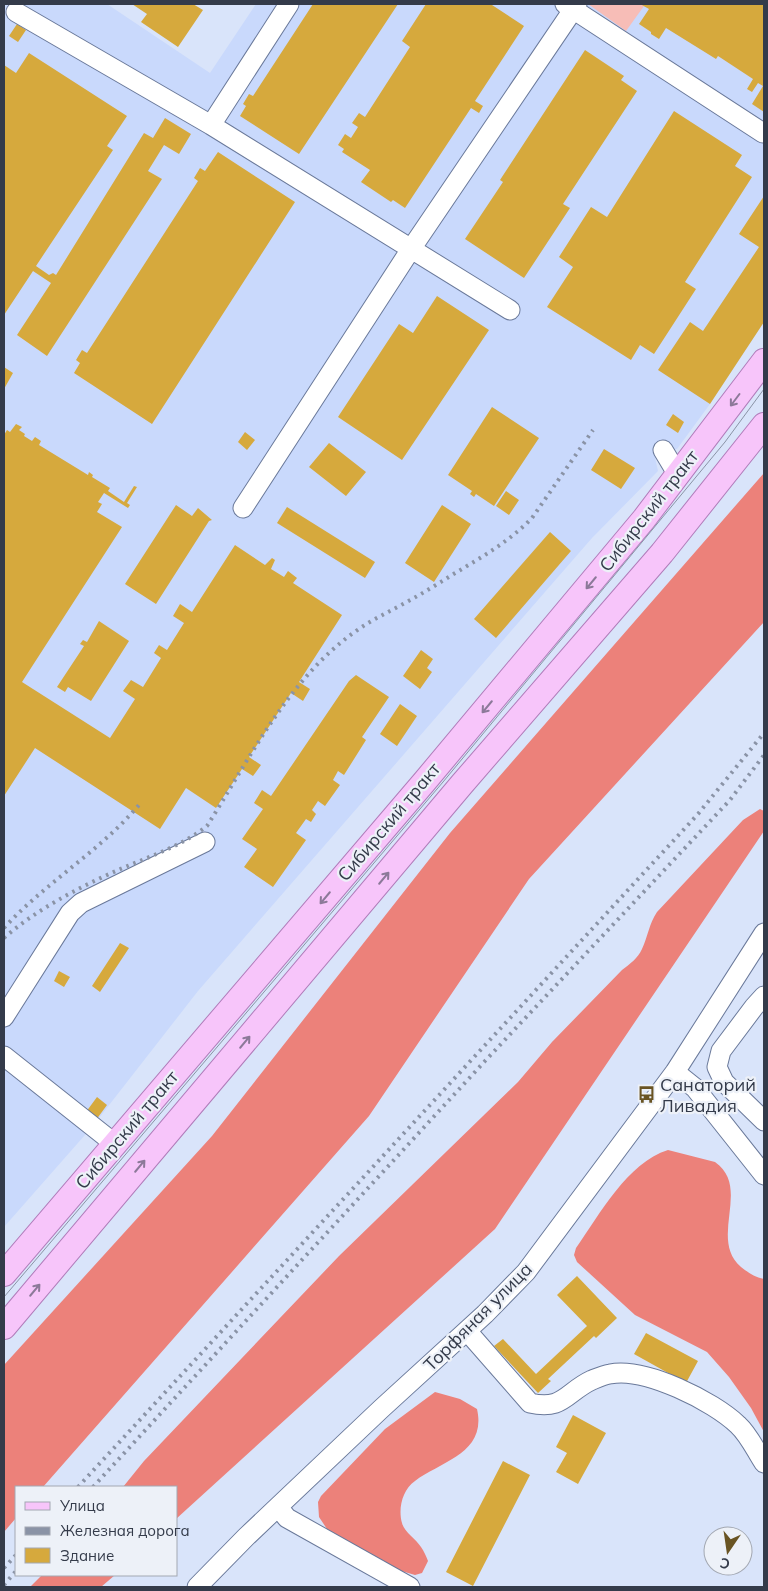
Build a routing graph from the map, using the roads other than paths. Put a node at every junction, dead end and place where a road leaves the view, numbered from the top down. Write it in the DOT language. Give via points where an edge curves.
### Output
graph roads {
  1 [pos="289,4"];
  2 [pos="572,6"];
  3 [pos="16,12"];
  4 [pos="211,124"];
  5 [pos="763,133"];
  6 [pos="412,249"];
  7 [pos="510,310"];
  8 [pos="764,361"];
  9 [pos="764,424"];
  10 [pos="663,450"];
  11 [pos="678,475"];
  12 [pos="243,508"];
  13 [pos="205,842"];
  14 [pos="764,933"];
  15 [pos="764,996"];
  16 [pos="4,1017"];
  17 [pos="4,1056"];
  18 [pos="675,1072"];
  19 [pos="764,1121"];
  20 [pos="115,1144"];
  21 [pos="764,1175"];
  22 [pos="4,1274"];
  23 [pos="4,1327"];
  24 [pos="467,1331"];
  25 [pos="764,1464"];
  26 [pos="278,1507"];
  27 [pos="197,1587"];
  28 [pos="410,1587"];
  1 -- 4 [label="street"];
  2 -- 5 [label="street"];
  2 -- 6 [label="street"];
  3 -- 4 [label="street"];
  4 -- 6 [label="street"];
  6 -- 7 [label="street"];
  6 -- 12 [label="street"];
  8 -- 11 [label="main road, Сибирский тракт, one-way"];
  23 -- 9 [label="main road, Сибирский тракт, one-way" via="662,553"];
  10 -- 11 [label="street"];
  11 -- 20 [label="main road, Сибирский тракт, one-way" via="644,520 437,766"];
  13 -- 16 [label="street" via="81,903 70,913"];
  14 -- 18 [label="street, Торфяная улица"];
  15 -- 19 [label="street" via="721,1051 716,1067 724,1082"];
  17 -- 20 [label="street"];
  18 -- 21 [label="street" via="694,1088"];
  18 -- 24 [label="street, Торфяная улица" via="526,1272"];
  20 -- 22 [label="main road, Сибирский тракт"];
  24 -- 25 [label="street" via="530,1403 541,1406 557,1404 590,1381 610,1374 635,1374 658,1380 709,1403 739,1426"];
  24 -- 26 [label="street, Торфяная улица"];
  26 -- 27 [label="street, Торфяная улица"];
  26 -- 28 [label="street" via="286,1518"];
}
